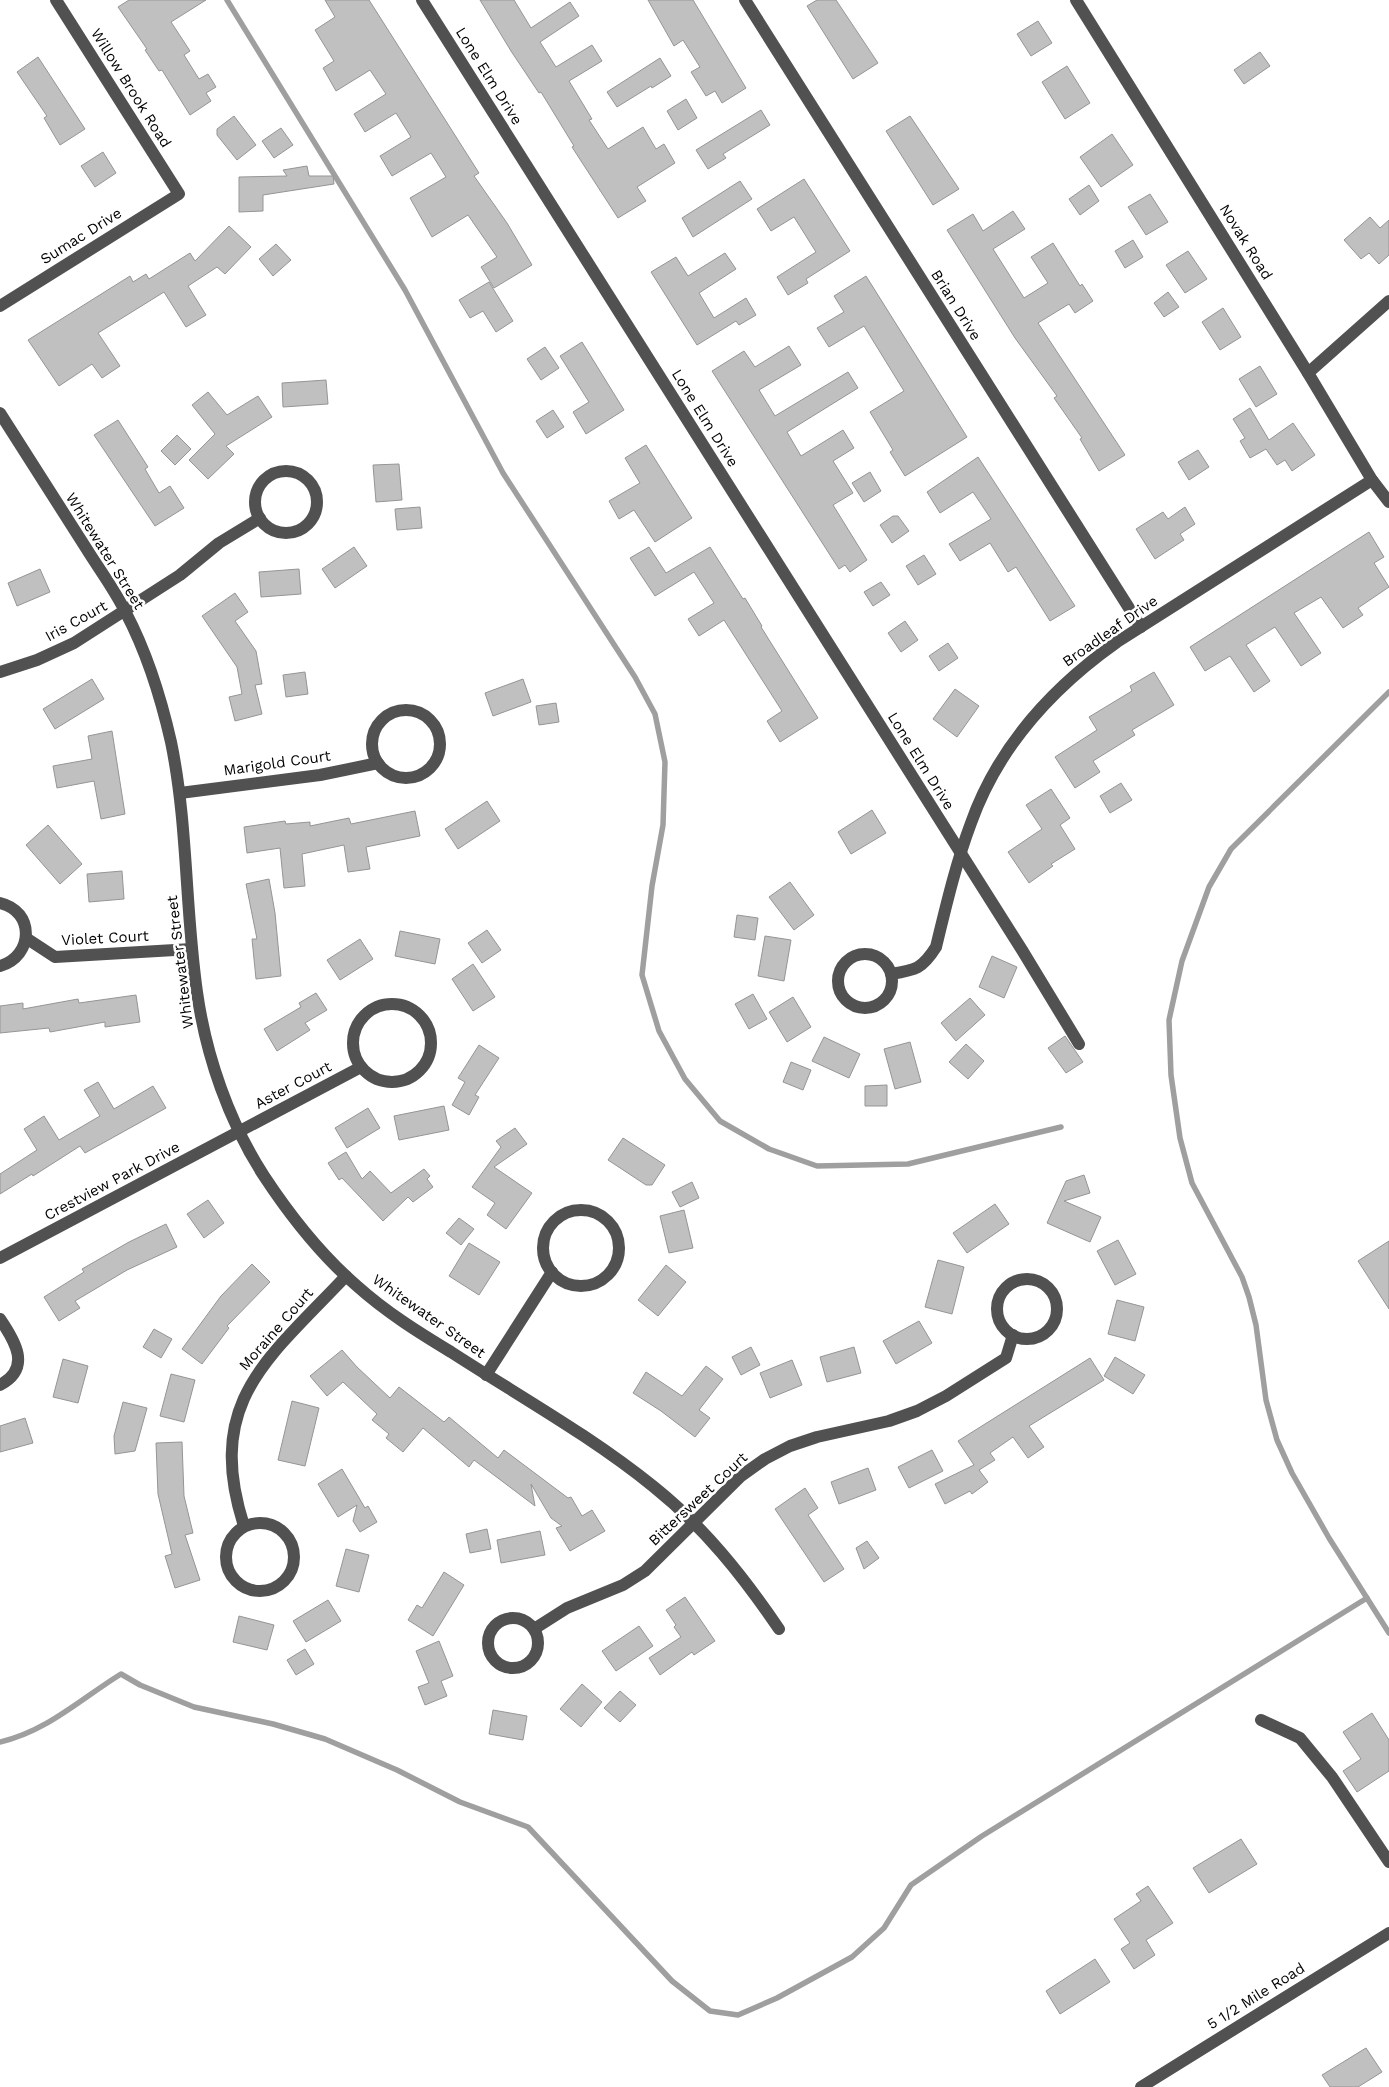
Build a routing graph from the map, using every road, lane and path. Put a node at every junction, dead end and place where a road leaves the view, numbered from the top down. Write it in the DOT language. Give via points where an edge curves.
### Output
graph roads {
  1 [pos="56,0"];
  2 [pos="422,0"];
  3 [pos="745,0"];
  4 [pos="1076,0"];
  5 [pos="179,194"];
  6 [pos="1389,300"];
  7 [pos="0,306"];
  8 [pos="1308,373"];
  9 [pos="0,413"];
  10 [pos="1372,480"];
  11 [pos="1389,502"];
  12 [pos="260,518"];
  13 [pos="125,611"];
  14 [pos="1141,627"];
  15 [pos="0,672"];
  16 [pos="378,763"];
  17 [pos="180,793"];
  18 [pos="961,854"];
  19 [pos="0,903"];
  20 [pos="26,938"];
  21 [pos="192,949"];
  22 [pos="0,966"];
  23 [pos="891,974"];
  24 [pos="1079,1044"];
  25 [pos="361,1067"];
  26 [pos="240,1132"];
  27 [pos="0,1258"];
  28 [pos="552,1272"];
  29 [pos="346,1276"];
  30 [pos="0,1319"];
  31 [pos="1013,1335"];
  32 [pos="486,1375"];
  33 [pos="0,1385"];
  34 [pos="694,1523"];
  35 [pos="244,1526"];
  36 [pos="534,1628"];
  37 [pos="779,1629"];
  38 [pos="1261,1720"];
  39 [pos="1389,1862"];
  40 [pos="1389,1933"];
  41 [pos="1141,2087"];
  1 -- 5 [label="street, Willow Brook Road"];
  2 -- 18 [label="street, Lone Elm Drive"];
  3 -- 14 [label="street, Brian Drive"];
  4 -- 8 [label="street, Novak Road"];
  5 -- 7 [label="street, Sumac Drive"];
  6 -- 8 [label="street"];
  8 -- 10 [label="street, Novak Road"];
  9 -- 13 [label="street, Whitewater Street"];
  10 -- 11 [label="street, Novak Road"];
  10 -- 14 [label="street, Broadleaf Drive"];
  12 -- 12 [label="street" via="276,531 287,533 302,528 313,517 317,507 313,486 298,474 279,472 270,476 258,490 256,509"];
  12 -- 13 [label="street, Iris Court" via="219,543 180,575"];
  13 -- 15 [label="street, Iris Court" via="74,643"];
  13 -- 17 [label="street, Whitewater Street" via="144,652 159,697"];
  14 -- 18 [label="street, Broadleaf Drive" via="1061,686 1030,719 988,784"];
  16 -- 16 [label="street" via="393,775 403,778 423,773 436,759 440,749 437,730 430,720 411,710 389,714 380,721 373,736 373,753"];
  16 -- 17 [label="street, Marigold Court" via="320,775"];
  17 -- 21 [label="street, Whitewater Street"];
  18 -- 23 [label="street, Broadleaf Drive" via="936,947 925,964"];
  18 -- 24 [label="street, Lone Elm Drive"];
  19 -- 20 [label="street" via="15,910 22,918"];
  20 -- 21 [label="street, Violet Court" via="55,957"];
  20 -- 22 [label="street" via="17,957"];
  21 -- 26 [label="street, Whitewater Street" via="205,1038 220,1086"];
  23 -- 23 [label="street" via="881,959 864,954 847,960 838,985 846,1001 853,1006 870,1008 879,1005 890,991"];
  25 -- 25 [label="street" via="355,1056 355,1030 372,1009 391,1004 410,1008 421,1016 428,1026 431,1051 418,1072 407,1079 382,1081"];
  25 -- 26 [label="street, Aster Court"];
  26 -- 27 [label="street, Crestview Park Drive"];
  26 -- 29 [label="street, Whitewater Street" via="261,1172 290,1215"];
  28 -- 28 [label="street" via="560,1280 581,1286 597,1282 610,1273 618,1258 620,1242 610,1222 590,1210 578,1209 556,1218 544,1239 543,1251"];
  28 -- 32 [label="street"];
  29 -- 32 [label="street, Whitewater Street" via="395,1316"];
  29 -- 35 [label="street, Moraine Court" via="266,1361 250,1382 239,1407 231,1456 235,1498"];
  30 -- 33 [label="street" via="14,1340 18,1358 13,1374"];
  31 -- 31 [label="street" via="1031,1339 1048,1332 1053,1324 1057,1306 1055,1298 1043,1284 1025,1280 1016,1282 1002,1294 998,1303 1000,1322"];
  31 -- 34 [label="street, Bittersweet Court" via="1006,1358 917,1411 889,1421 817,1437 765,1458 741,1476"];
  32 -- 34 [label="street, Whitewater Street" via="610,1454 653,1486"];
  34 -- 36 [label="street, Bittersweet Court" via="645,1571 623,1585 567,1608"];
  34 -- 37 [label="street, Whitewater Street" via="733,1565"];
  35 -- 35 [label="street" via="234,1533 225,1554 231,1576 249,1590 261,1592 282,1584 294,1565 292,1542 277,1526 260,1522"];
  36 -- 36 [label="street" via="512,1618 496,1624 488,1638 490,1655 510,1668 526,1665 532,1660 538,1644"];
  38 -- 39 [label="street" via="1300,1738 1332,1777"];
  40 -- 41 [label="street, 5 1/2 Mile Road"];
}
